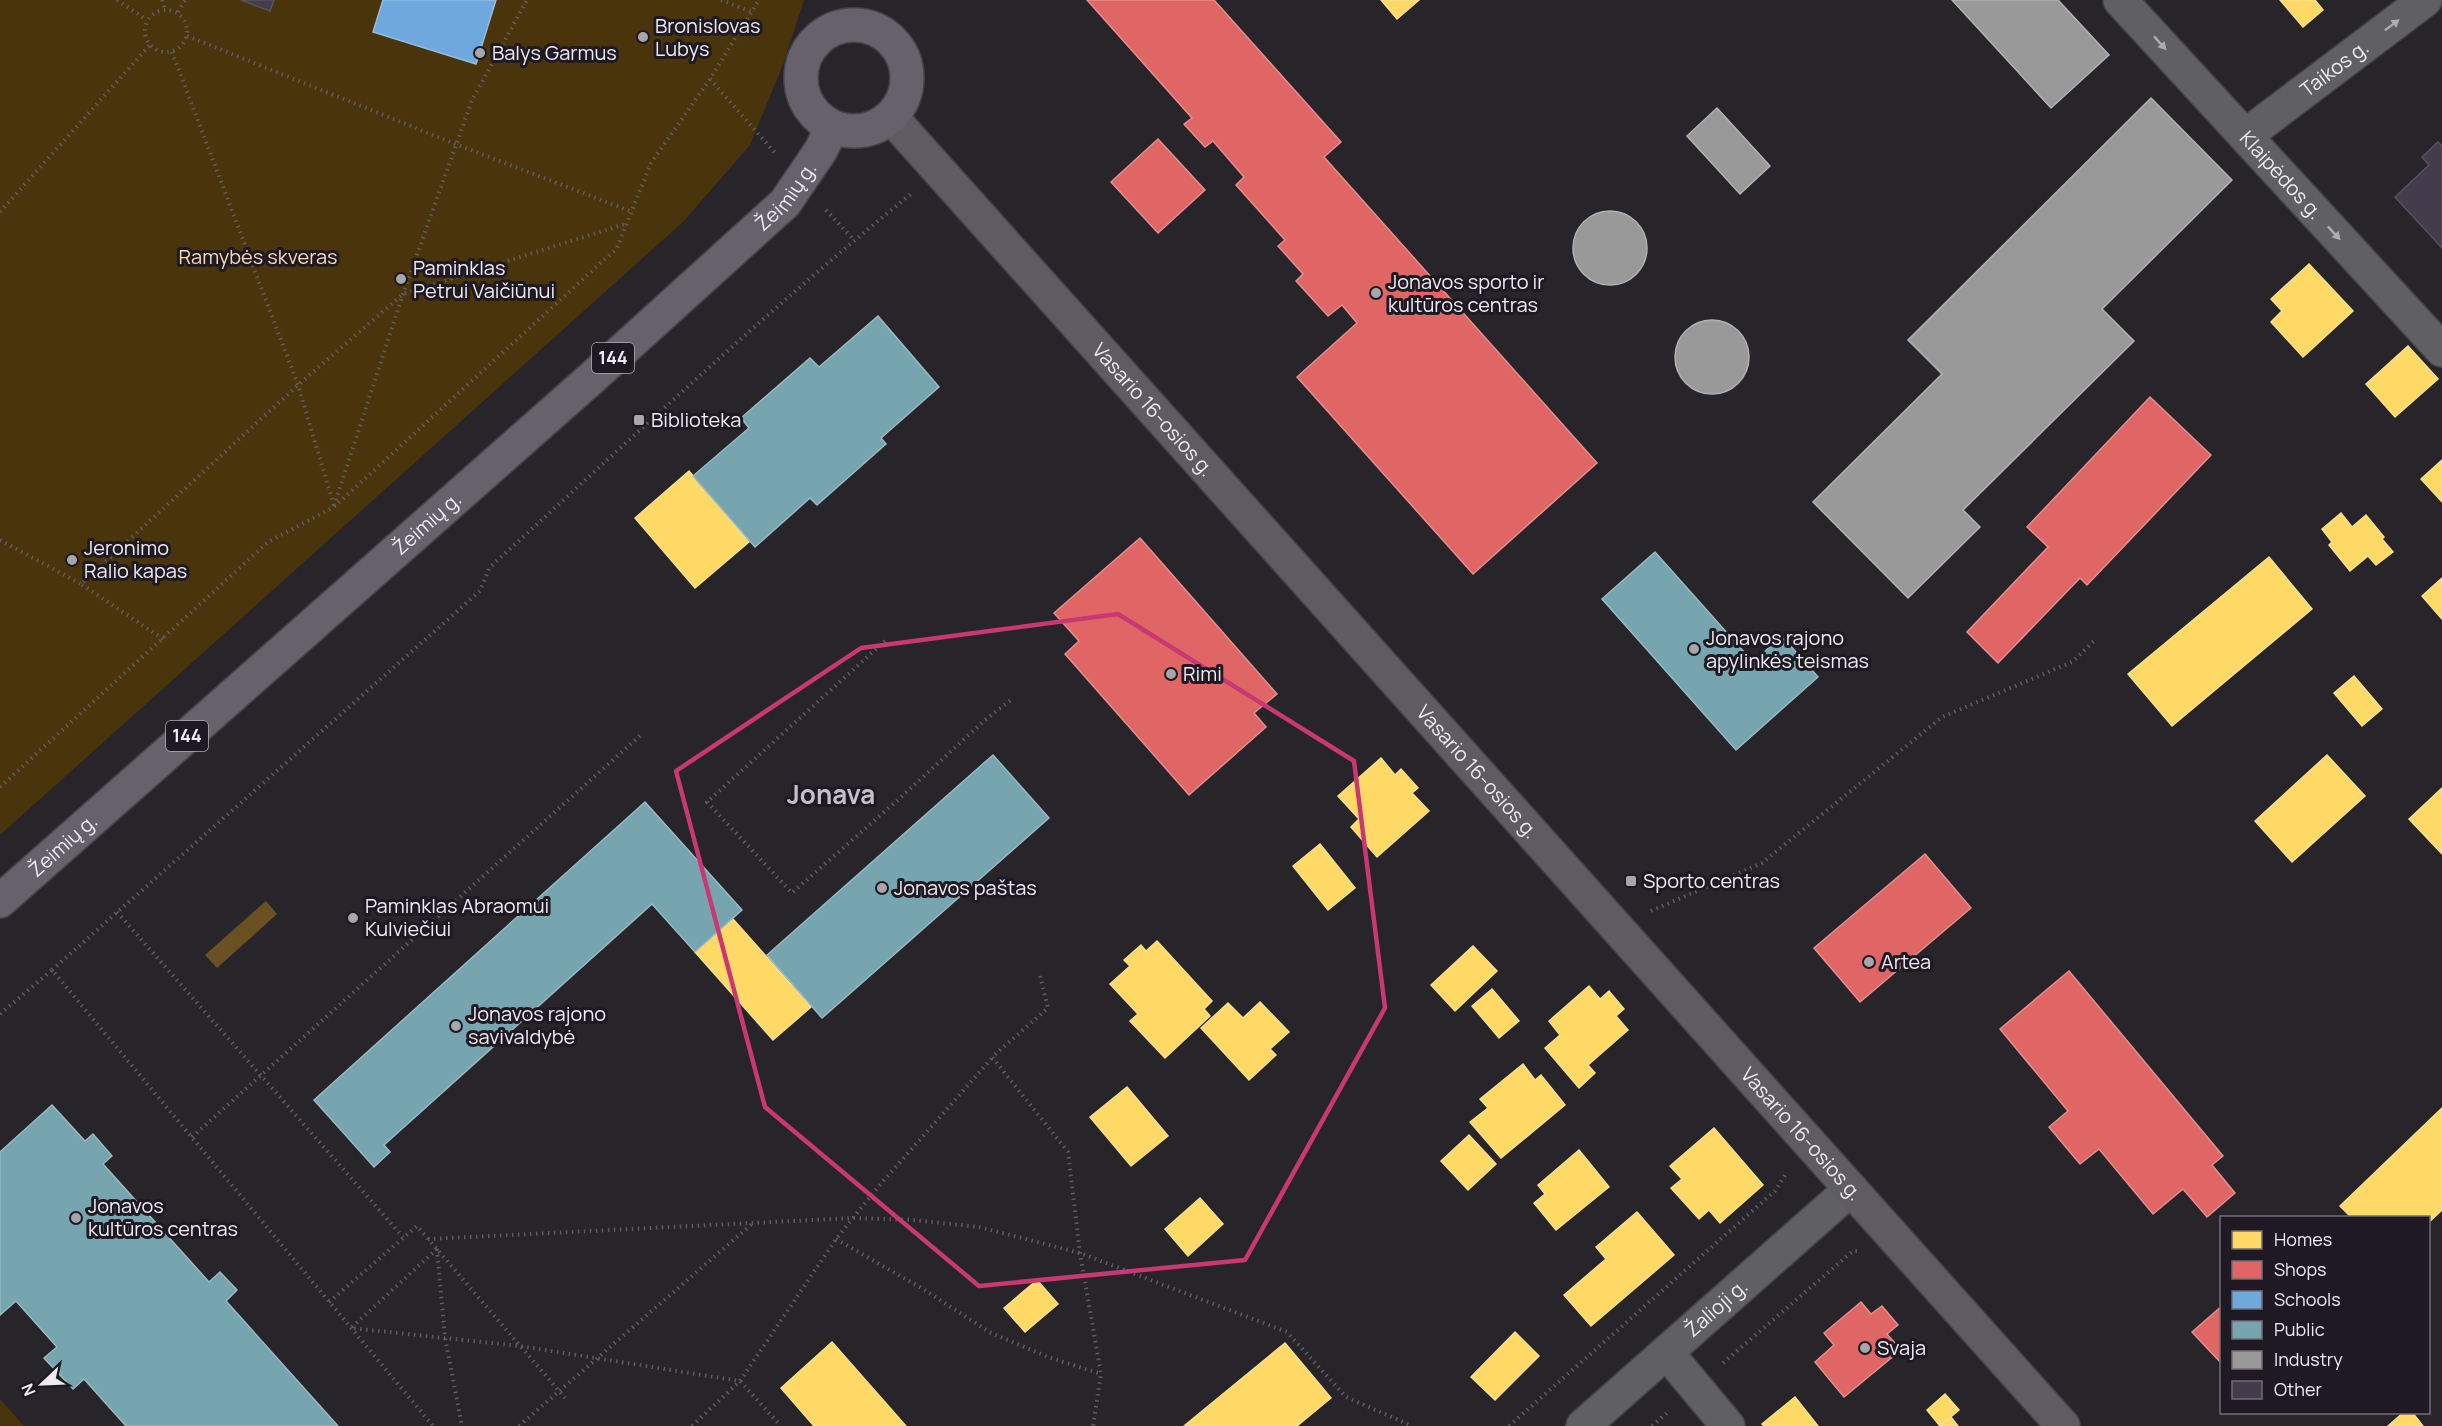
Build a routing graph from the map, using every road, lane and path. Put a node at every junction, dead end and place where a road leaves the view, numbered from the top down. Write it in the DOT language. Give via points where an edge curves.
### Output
graph roads {
  1 [pos="117,0"];
  2 [pos="162,0"];
  3 [pos="185,0"];
  4 [pos="527,0"];
  5 [pos="721,0"];
  6 [pos="759,0"];
  7 [pos="2120,0"];
  8 [pos="2425,0"];
  9 [pos="165,9"];
  10 [pos="178,12"];
  11 [pos="752,12"];
  12 [pos="863,13"];
  13 [pos="147,20"];
  14 [pos="187,36"];
  15 [pos="150,45"];
  16 [pos="172,52"];
  17 [pos="891,117"];
  18 [pos="832,127"];
  19 [pos="2245,136"];
  20 [pos="458,145"];
  21 [pos="940,171"];
  22 [pos="630,211"];
  23 [pos="0,212"];
  24 [pos="626,224"];
  25 [pos="403,294"];
  26 [pos="2442,350"];
  27 [pos="298,385"];
  28 [pos="334,507"];
  29 [pos="0,540"];
  30 [pos="81,584"];
  31 [pos="163,639"];
  32 [pos="885,641"];
  33 [pos="2094,641"];
  34 [pos="1011,700"];
  35 [pos="643,733"];
  36 [pos="0,787"];
  37 [pos="0,901"];
  38 [pos="117,912"];
  39 [pos="1617,927"];
  40 [pos="52,970"];
  41 [pos="1040,976"];
  42 [pos="0,1014"];
  43 [pos="992,1058"];
  44 [pos="262,1075"];
  45 [pos="192,1137"];
  46 [pos="1789,1168"];
  47 [pos="1851,1189"];
  48 [pos="854,1218"];
  49 [pos="753,1223"];
  50 [pos="403,1237"];
  51 [pos="428,1239"];
  52 [pos="836,1239"];
  53 [pos="437,1249"];
  54 [pos="1862,1251"];
  55 [pos="1080,1253"];
  56 [pos="329,1302"];
  57 [pos="351,1328"];
  58 [pos="445,1336"];
  59 [pos="520,1346"];
  60 [pos="1667,1353"];
  61 [pos="596,1358"];
  62 [pos="1101,1374"];
  63 [pos="740,1381"];
  64 [pos="1695,1387"];
  65 [pos="558,1391"];
  66 [pos="565,1398"];
  67 [pos="433,1426"];
  68 [pos="462,1426"];
  69 [pos="519,1426"];
  70 [pos="692,1426"];
  71 [pos="778,1426"];
  72 [pos="1094,1426"];
  73 [pos="1412,1426"];
  74 [pos="1509,1426"];
  75 [pos="1583,1426"];
  76 [pos="1652,1426"];
  77 [pos="1728,1426"];
  78 [pos="2063,1426"];
  1 -- 13 [label="path"];
  2 -- 9 [label="path"];
  3 -- 10 [label="path"];
  4 -- 20 [label="path" via="472,100"];
  5 -- 11 [label="path"];
  6 -- 11 [label="path"];
  7 -- 19 [label="street, Klaipėdos g., one-way"];
  19 -- 8 [label="street, Taikos g., one-way"];
  9 -- 10 [label="path"];
  9 -- 13 [label="path"];
  10 -- 14 [label="path" via="186,22"];
  11 -- 22 [label="path" via="651,163"];
  12 -- 17 [label="main road" via="902,54 907,70 907,87"];
  12 -- 18 [label="main road" via="815,42 801,72 808,105"];
  13 -- 15 [label="path" via="145,34"];
  14 -- 16 [label="path" via="183,45"];
  14 -- 20 [label="path"];
  15 -- 16 [label="path" via="160,52"];
  15 -- 23 [label="path"];
  16 -- 27 [label="path"];
  17 -- 18 [label="main road" via="863,131"];
  17 -- 21 [label="main road, Vasario 16-osios g."];
  18 -- 37 [label="main road, Žeimių g. / 144" via="822,150 785,203"];
  19 -- 26 [label="street, Klaipėdos g., one-way"];
  20 -- 22 [label="path"];
  20 -- 25 [label="path"];
  21 -- 38 [label="path" via="854,240 704,373 490,567 480,591"];
  21 -- 39 [label="main road, Vasario 16-osios g."];
  22 -- 24 [label="path"];
  24 -- 25 [label="path"];
  24 -- 28 [label="path" via="616,248"];
  25 -- 27 [label="path"];
  25 -- 28 [label="path"];
  27 -- 28 [label="path"];
  27 -- 30 [label="path"];
  28 -- 31 [label="path" via="268,542"];
  29 -- 30 [label="path"];
  30 -- 31 [label="path"];
  31 -- 36 [label="path"];
  32 -- 34 [label="path" via="707,802 792,892"];
  33 -- 39 [label="path" via="2072,662 1942,717 1762,863"];
  35 -- 44 [label="path"];
  38 -- 40 [label="path"];
  38 -- 44 [label="path"];
  39 -- 47 [label="main road, Vasario 16-osios g."];
  40 -- 42 [label="path"];
  40 -- 45 [label="path"];
  41 -- 43 [label="path" via="1048,1008"];
  43 -- 48 [label="path"];
  43 -- 55 [label="path" via="1068,1152"];
  44 -- 45 [label="path"];
  44 -- 50 [label="path"];
  45 -- 56 [label="path"];
  46 -- 74 [label="path" via="1775,1191"];
  47 -- 60 [label="street, Žalioji g."];
  47 -- 78 [label="main road, Vasario 16-osios g."];
  48 -- 49 [label="path"];
  48 -- 52 [label="path"];
  48 -- 55 [label="path" via="979,1227"];
  49 -- 51 [label="path"];
  49 -- 61 [label="path"];
  50 -- 51 [label="path" via="417,1226"];
  50 -- 56 [label="path"];
  51 -- 53 [label="path"];
  52 -- 62 [label="path" via="991,1333"];
  52 -- 63 [label="path"];
  53 -- 57 [label="path"];
  53 -- 58 [label="path"];
  53 -- 59 [label="path"];
  54 -- 64 [label="path" via="1853,1251"];
  55 -- 62 [label="path"];
  55 -- 73 [label="path" via="1287,1332 1346,1397"];
  56 -- 57 [label="path"];
  57 -- 58 [label="path"];
  57 -- 67 [label="path"];
  58 -- 59 [label="path"];
  58 -- 68 [label="path"];
  59 -- 61 [label="path"];
  59 -- 65 [label="path"];
  60 -- 64 [label="street"];
  60 -- 75 [label="street, Žalioji g."];
  61 -- 63 [label="path"];
  61 -- 65 [label="path"];
  62 -- 72 [label="path"];
  63 -- 70 [label="path"];
  63 -- 71 [label="path"];
  64 -- 76 [label="path"];
  64 -- 77 [label="street"];
  65 -- 66 [label="path"];
  65 -- 69 [label="path"];
}
